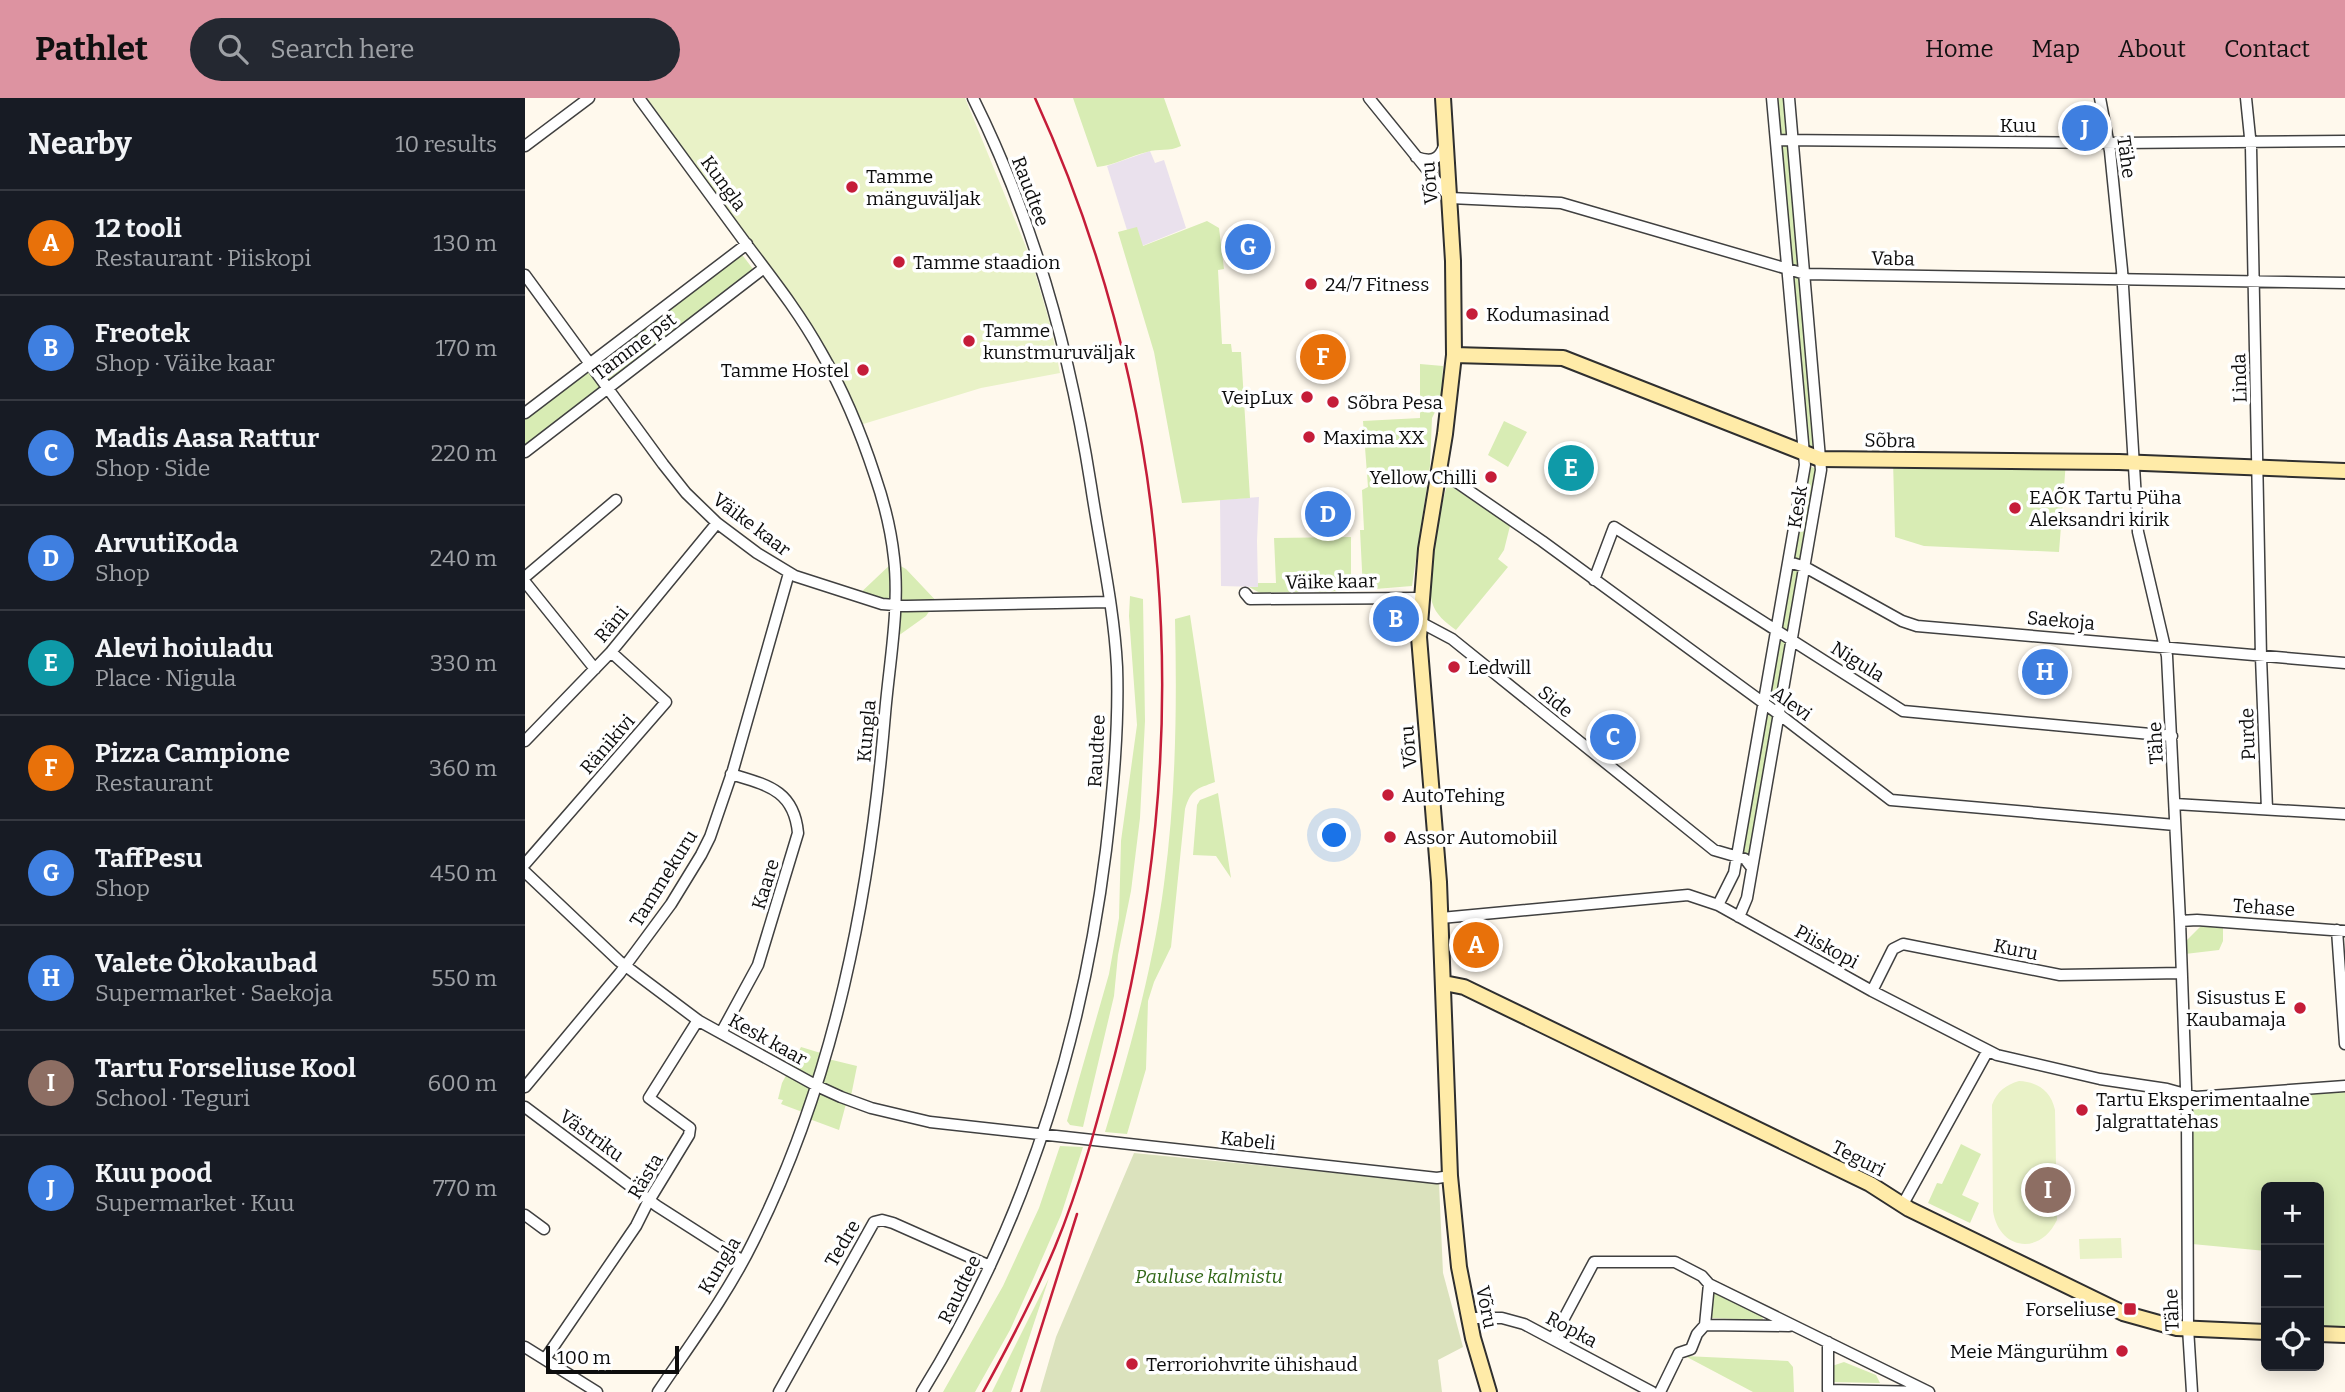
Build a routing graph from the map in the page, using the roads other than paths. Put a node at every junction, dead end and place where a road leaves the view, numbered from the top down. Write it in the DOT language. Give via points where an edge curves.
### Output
graph roads {
  1 [pos="589,98"];
  2 [pos="639,98"];
  3 [pos="973,98"];
  4 [pos="1369,98"];
  5 [pos="1443,98"];
  6 [pos="1772,98"];
  7 [pos="1789,98"];
  8 [pos="2100,98"];
  9 [pos="2246,98"];
  10 [pos="1776,140"];
  11 [pos="1793,140"];
  12 [pos="2345,141"];
  13 [pos="1445,142"];
  14 [pos="2108,143"];
  15 [pos="2251,143"];
  16 [pos="525,146"];
  17 [pos="1416,157"];
  18 [pos="1450,198"];
  19 [pos="747,244"];
  20 [pos="764,268"];
  21 [pos="1787,270"];
  22 [pos="1805,274"];
  23 [pos="525,275"];
  24 [pos="2123,279"];
  25 [pos="2254,281"];
  26 [pos="2345,282"];
  27 [pos="1454,355"];
  28 [pos="590,363"];
  29 [pos="608,387"];
  30 [pos="525,413"];
  31 [pos="525,452"];
  32 [pos="1804,453"];
  33 [pos="1820,459"];
  34 [pos="2134,462"];
  35 [pos="2259,468"];
  36 [pos="1439,470"];
  37 [pos="2345,471"];
  38 [pos="616,500"];
  39 [pos="717,523"];
  40 [pos="1789,562"];
  41 [pos="1805,567"];
  42 [pos="789,573"];
  43 [pos="525,580"];
  44 [pos="1594,580"];
  45 [pos="1245,593"];
  46 [pos="1420,598"];
  47 [pos="1109,602"];
  48 [pos="894,605"];
  49 [pos="1419,622"];
  50 [pos="1777,631"];
  51 [pos="1792,640"];
  52 [pos="2165,649"];
  53 [pos="611,652"];
  54 [pos="2261,657"];
  55 [pos="2345,663"];
  56 [pos="595,669"];
  57 [pos="1763,704"];
  58 [pos="1780,715"];
  59 [pos="2172,736"];
  60 [pos="525,741"];
  61 [pos="731,774"];
  62 [pos="2175,804"];
  63 [pos="2267,809"];
  64 [pos="2345,814"];
  65 [pos="2175,825"];
  66 [pos="1737,855"];
  67 [pos="525,864"];
  68 [pos="1752,868"];
  69 [pos="525,872"];
  70 [pos="1718,905"];
  71 [pos="1739,917"];
  72 [pos="1441,918"];
  73 [pos="2180,921"];
  74 [pos="2341,931"];
  75 [pos="625,966"];
  76 [pos="2182,973"];
  77 [pos="1444,983"];
  78 [pos="1872,990"];
  79 [pos="698,1020"];
  80 [pos="721,1033"];
  81 [pos="2345,1044"];
  82 [pos="1987,1052"];
  83 [pos="817,1086"];
  84 [pos="2345,1086"];
  85 [pos="525,1087"];
  86 [pos="2186,1094"];
  87 [pos="525,1107"];
  88 [pos="1043,1134"];
  89 [pos="1450,1176"];
  90 [pos="650,1200"];
  91 [pos="1903,1204"];
  92 [pos="525,1214"];
  93 [pos="544,1229"];
  94 [pos="743,1261"];
  95 [pos="991,1266"];
  96 [pos="1709,1284"];
  97 [pos="1469,1318"];
  98 [pos="1705,1325"];
  99 [pos="1795,1326"];
  100 [pos="2188,1328"];
  101 [pos="2261,1332"];
  102 [pos="2324,1334"];
  103 [pos="2345,1335"];
  104 [pos="1553,1339"];
  105 [pos="1828,1342"];
  106 [pos="525,1347"];
  107 [pos="545,1359"];
  108 [pos="597,1392"];
  109 [pos="658,1392"];
  110 [pos="779,1392"];
  111 [pos="922,1392"];
  112 [pos="1489,1392"];
  113 [pos="1652,1392"];
  114 [pos="1660,1392"];
  115 [pos="1929,1392"];
  116 [pos="2192,1392"];
  1 -- 16 [label="street"];
  2 -- 19 [label="street, Kungla"];
  3 -- 47 [label="street, Raudtee" via="1032,241 1061,337"];
  4 -- 17 [label="street"];
  5 -- 13 [label="street, Võru"];
  6 -- 10 [label="street, Kesk"];
  7 -- 11 [label="street, Kesk"];
  8 -- 14 [label="street, Tähe"];
  9 -- 15 [label="street, Linda"];
  10 -- 11 [label="street, Kuu"];
  10 -- 21 [label="street, Kesk"];
  11 -- 14 [label="street, Kuu"];
  11 -- 22 [label="street, Kesk"];
  12 -- 15 [label="street, Kuu"];
  13 -- 17 [label="street" via="1434,160"];
  13 -- 18 [label="street, Võru"];
  14 -- 15 [label="street, Kuu"];
  14 -- 24 [label="street, Tähe"];
  15 -- 25 [label="street, Linda"];
  17 -- 18 [label="street"];
  18 -- 21 [label="street, Vaba" via="1561,203"];
  18 -- 27 [label="street, Võru"];
  19 -- 20 [label="street, Kungla"];
  19 -- 28 [label="street, Tamme pst"];
  20 -- 29 [label="street, Tamme pst"];
  20 -- 48 [label="street, Kungla" via="841,388 874,473 895,560"];
  21 -- 22 [label="street, Vaba"];
  21 -- 32 [label="street, Kesk"];
  22 -- 24 [label="street, Vaba"];
  22 -- 33 [label="street, Kesk"];
  23 -- 28 [label="street, Väike kaar"];
  24 -- 25 [label="street, Vaba"];
  24 -- 34 [label="street, Tähe"];
  25 -- 26 [label="street, Vaba"];
  25 -- 35 [label="street, Linda"];
  27 -- 32 [label="street, Sõbra" via="1563,358"];
  27 -- 36 [label="street, Võru"];
  28 -- 29 [label="street, Väike kaar"];
  28 -- 30 [label="street, Tamme pst"];
  29 -- 31 [label="street, Tamme pst"];
  29 -- 39 [label="street, Väike kaar" via="686,493"];
  32 -- 33 [label="street, Sõbra"];
  32 -- 40 [label="street, Kesk"];
  33 -- 34 [label="street, Sõbra"];
  33 -- 41 [label="street, Kesk"];
  34 -- 35 [label="street, Sõbra"];
  34 -- 52 [label="street, Tähe" via="2138,532"];
  35 -- 37 [label="street, Sõbra"];
  35 -- 54 [label="street, Linda"];
  36 -- 44 [label="street, Alevi"];
  36 -- 46 [label="street, Võru"];
  38 -- 43 [label="street"];
  39 -- 42 [label="street, Väike kaar"];
  39 -- 53 [label="street, Räni"];
  40 -- 41 [label="street, Saekoja"];
  40 -- 50 [label="street, Kesk"];
  41 -- 51 [label="street, Kesk"];
  41 -- 52 [label="street, Saekoja" via="1917,626"];
  42 -- 48 [label="street, Väike kaar"];
  42 -- 61 [label="street, Tammekuru"];
  43 -- 56 [label="street"];
  44 -- 50 [label="street, Nigula" via="1614,527"];
  44 -- 57 [label="street, Alevi"];
  45 -- 46 [label="street, Väike kaar" via="1250,599"];
  46 -- 49 [label="street, Võru"];
  47 -- 48 [label="street, Väike kaar"];
  47 -- 88 [label="street, Raudtee" via="1117,699 1103,869 1071,1045"];
  48 -- 83 [label="street, Kungla" via="879,784 863,886 838,1018"];
  49 -- 66 [label="street, Side" via="1452,639 1714,850"];
  49 -- 72 [label="street, Võru"];
  50 -- 51 [label="street, Nigula"];
  50 -- 57 [label="street, Kesk"];
  51 -- 58 [label="street, Kesk"];
  51 -- 59 [label="street, Nigula" via="1903,710"];
  52 -- 54 [label="street, Saekoja"];
  52 -- 59 [label="street, Tähe"];
  53 -- 56 [label="street, Räni"];
  53 -- 67 [label="street, Ränikivi" via="666,702"];
  54 -- 55 [label="street, Saekoja"];
  54 -- 63 [label="street, Purde"];
  56 -- 60 [label="street, Räni"];
  57 -- 58 [label="street, Alevi"];
  57 -- 66 [label="street, Kesk"];
  58 -- 65 [label="street, Alevi" via="1891,800"];
  58 -- 68 [label="street, Kesk"];
  59 -- 62 [label="street, Tähe"];
  61 -- 75 [label="street, Tammekuru" via="701,855"];
  61 -- 80 [label="street, Kaare" via="773,787 790,803 799,833 758,965"];
  62 -- 63 [label="street"];
  62 -- 65 [label="street, Tähe"];
  63 -- 64 [label="street"];
  65 -- 73 [label="street, Tähe"];
  66 -- 68 [label="street"];
  66 -- 70 [label="street, Kesk" via="1734,873"];
  68 -- 71 [label="street, Kesk"];
  69 -- 75 [label="street, Kesk kaar"];
  70 -- 71 [label="street, Piiskopi"];
  70 -- 72 [label="street, Piiskopi" via="1688,895"];
  71 -- 78 [label="street, Piiskopi"];
  72 -- 77 [label="street, Võru"];
  73 -- 74 [label="street, Tehase"];
  73 -- 76 [label="street, Tähe"];
  74 -- 81 [label="street"];
  75 -- 79 [label="street, Kesk kaar"];
  75 -- 85 [label="street, Tammekuru"];
  76 -- 78 [label="street, Kuru" via="2060,975 1903,944 1893,949"];
  76 -- 86 [label="street, Tähe"];
  77 -- 89 [label="street, Võru"];
  77 -- 91 [label="street, Teguri" via="1464,987"];
  78 -- 82 [label="street, Piiskopi"];
  79 -- 80 [label="street, Kesk kaar"];
  79 -- 90 [label="street, Rästa" via="649,1098 690,1128"];
  80 -- 83 [label="street, Kesk kaar"];
  82 -- 86 [label="street, Piiskopi"];
  82 -- 91 [label="street"];
  83 -- 88 [label="street, Kesk kaar" via="871,1108 930,1122"];
  83 -- 94 [label="street, Kungla" via="780,1183"];
  84 -- 86 [label="street, Piiskopi"];
  86 -- 100 [label="street, Tähe"];
  87 -- 90 [label="street, Västriku"];
  88 -- 89 [label="street, Kabeli"];
  88 -- 95 [label="street, Raudtee"];
  89 -- 97 [label="street, Võru"];
  90 -- 94 [label="street, Västriku"];
  90 -- 107 [label="street, Rästa" via="624,1246"];
  91 -- 100 [label="street, Teguri" via="2123,1314"];
  92 -- 93 [label="street"];
  94 -- 109 [label="street, Kungla"];
  95 -- 110 [label="street, Tedre" via="893,1223 874,1222"];
  95 -- 111 [label="street, Raudtee"];
  96 -- 98 [label="street"];
  96 -- 99 [label="street"];
  96 -- 104 [label="street" via="1675,1262 1594,1262"];
  97 -- 104 [label="street, Ropka" via="1513,1320"];
  97 -- 112 [label="street, Võru"];
  98 -- 99 [label="street"];
  98 -- 114 [label="street" via="1691,1349 1679,1353"];
  99 -- 105 [label="street"];
  100 -- 101 [label="street, Teguri"];
  100 -- 116 [label="street, Tähe"];
  102 -- 103 [label="street"];
  104 -- 113 [label="street, Ropka"];
  105 -- 115 [label="street"];
  105 -- 115 [label="street" via="1828,1390"];
  106 -- 107 [label="street"];
  107 -- 108 [label="street"];
}
